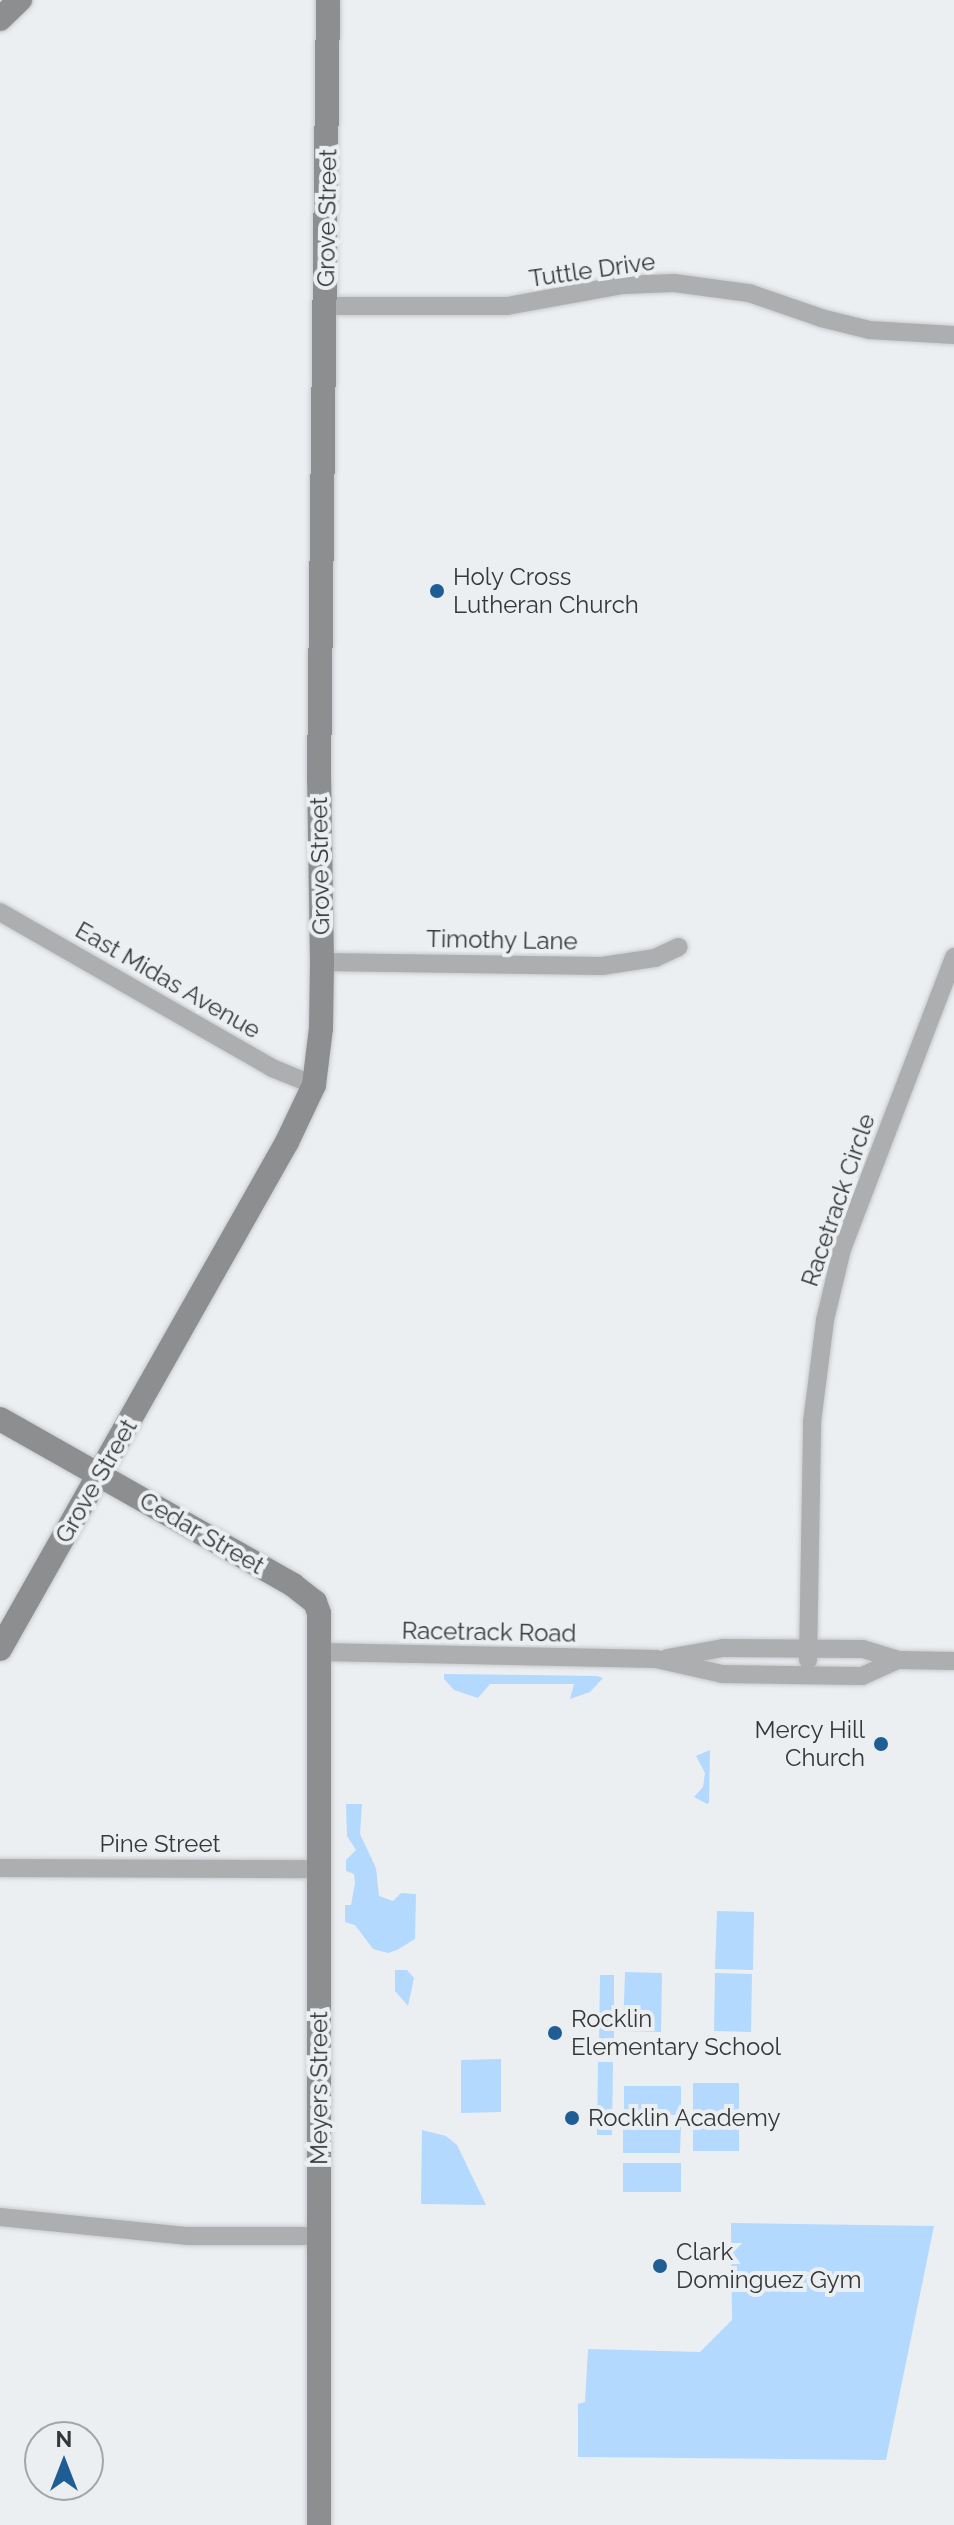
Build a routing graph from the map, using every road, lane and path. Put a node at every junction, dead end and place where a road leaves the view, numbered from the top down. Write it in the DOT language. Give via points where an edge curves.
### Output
graph roads {
  1 [pos="20,0"];
  2 [pos="328,0"];
  3 [pos="0,19"];
  4 [pos="326,306"];
  5 [pos="954,335"];
  6 [pos="0,913"];
  7 [pos="679,947"];
  8 [pos="954,957"];
  9 [pos="322,962"];
  10 [pos="314,1085"];
  11 [pos="0,1419"];
  12 [pos="99,1474"];
  13 [pos="0,1649"];
  14 [pos="321,1652"];
  15 [pos="808,1655"];
  16 [pos="656,1659"];
  17 [pos="898,1660"];
  18 [pos="954,1661"];
  19 [pos="0,1868"];
  20 [pos="319,1869"];
  21 [pos="0,2217"];
  22 [pos="319,2236"];
  23 [pos="319,2525"];
  1 -- 3 [label="street"];
  2 -- 4 [label="street, Grove Street"];
  4 -- 5 [label="street, Tuttle Drive" via="507,306 623,285 674,283 749,293 869,330"];
  4 -- 9 [label="street, Grove Street" via="319,779"];
  6 -- 10 [label="street, East Midas Avenue" via="272,1068"];
  7 -- 9 [label="street, Timothy Lane" via="655,958 602,966"];
  8 -- 15 [label="street, Racetrack Circle" via="846,1236 825,1320 812,1422"];
  9 -- 10 [label="street, Grove Street"];
  10 -- 12 [label="street, Grove Street"];
  11 -- 12 [label="street, Cedar Street"];
  12 -- 13 [label="street, Grove Street"];
  12 -- 14 [label="street, Cedar Street" via="305,1593 319,1613"];
  14 -- 16 [label="street, Racetrack Road"];
  14 -- 20 [label="street, Meyers Street"];
  15 -- 16 [label="street, Racetrack Road" via="723,1648"];
  15 -- 17 [label="street, Racetrack Road" via="863,1649"];
  16 -- 17 [label="street, Racetrack Road" via="722,1674 862,1676"];
  17 -- 18 [label="street, Racetrack Road"];
  19 -- 20 [label="street, Pine Street"];
  20 -- 22 [label="street, Meyers Street"];
  21 -- 22 [label="street" via="188,2236"];
  22 -- 23 [label="street, Meyers Street"];
}
